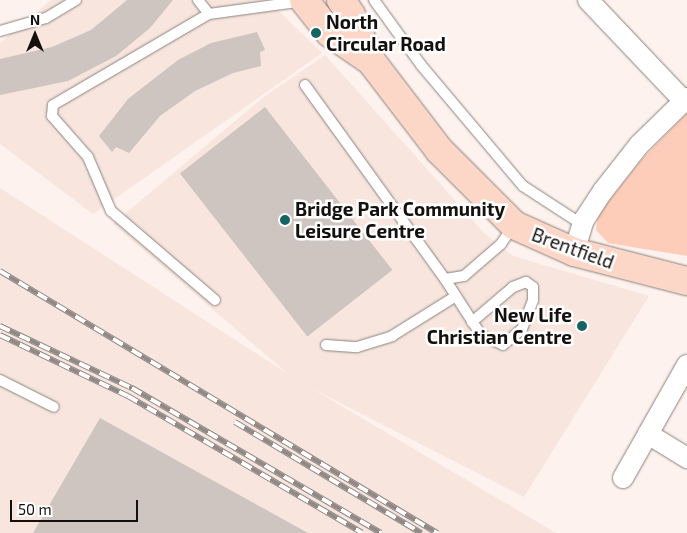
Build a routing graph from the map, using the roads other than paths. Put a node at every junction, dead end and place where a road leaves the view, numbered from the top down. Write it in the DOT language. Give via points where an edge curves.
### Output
graph roads {
  1 [pos="76,0"];
  2 [pos="198,0"];
  3 [pos="304,0"];
  4 [pos="341,0"];
  5 [pos="374,0"];
  6 [pos="588,0"];
  7 [pos="209,14"];
  8 [pos="0,31"];
  9 [pos="372,61"];
  10 [pos="305,85"];
  11 [pos="685,99"];
  12 [pos="514,225"];
  13 [pos="583,225"];
  14 [pos="574,252"];
  15 [pos="444,279"];
  16 [pos="678,279"];
  17 [pos="456,296"];
  18 [pos="215,300"];
  19 [pos="472,322"];
  20 [pos="326,345"];
  21 [pos="687,365"];
  22 [pos="0,380"];
  23 [pos="54,407"];
  24 [pos="648,434"];
  25 [pos="687,458"];
  26 [pos="623,478"];
  1 -- 8 [label="lane" via="46,18"];
  2 -- 7 [label="lane"];
  3 -- 7 [label="lane"];
  3 -- 9 [label="main road, Brentfield" via="330,33"];
  4 -- 9 [label="main road, Brentfield" via="352,15"];
  5 -- 13 [label="lane" via="421,65 523,186"];
  6 -- 11 [label="street"];
  7 -- 18 [label="lane" via="53,105 52,116 88,157 111,211"];
  9 -- 12 [label="main road, Brentfield" via="439,150"];
  10 -- 15 [label="lane"];
  11 -- 13 [label="street" via="633,153 603,191"];
  12 -- 14 [label="main road, Brentfield"];
  12 -- 15 [label="lane" via="501,244 464,276"];
  13 -- 14 [label="street"];
  14 -- 16 [label="main road, Brentfield"];
  15 -- 17 [label="lane"];
  17 -- 19 [label="lane"];
  17 -- 20 [label="lane" via="392,336 357,346"];
  19 -- 19 [label="lane" via="513,286 526,282 533,286 533,300 522,329 503,345 481,336"];
  21 -- 24 [label="street"];
  22 -- 23 [label="lane"];
  24 -- 25 [label="street"];
  24 -- 26 [label="street"];
}
